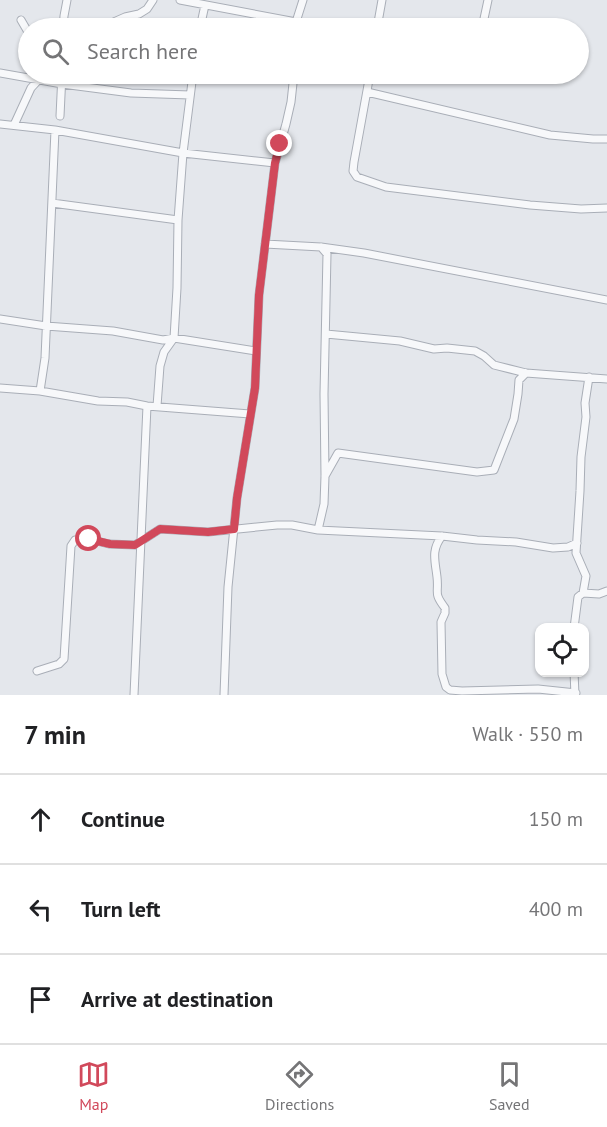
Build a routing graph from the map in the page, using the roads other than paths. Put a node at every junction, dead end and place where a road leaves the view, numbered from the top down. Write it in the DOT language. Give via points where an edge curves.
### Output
graph roads {
  1 [pos="67,0"];
  2 [pos="153,0"];
  3 [pos="180,0"];
  4 [pos="303,0"];
  5 [pos="382,0"];
  6 [pos="488,0"];
  7 [pos="205,4"];
  8 [pos="64,18"];
  9 [pos="123,18"];
  10 [pos="202,18"];
  11 [pos="266,18"];
  12 [pos="298,18"];
  13 [pos="379,18"];
  14 [pos="484,18"];
  15 [pos="0,73"];
  16 [pos="18,75"];
  17 [pos="35,84"];
  18 [pos="62,84"];
  19 [pos="192,84"];
  20 [pos="293,84"];
  21 [pos="368,84"];
  22 [pos="367,92"];
  23 [pos="190,95"];
  24 [pos="60,116"];
  25 [pos="0,124"];
  26 [pos="14,125"];
  27 [pos="54,130"];
  28 [pos="607,139"];
  29 [pos="183,153"];
  30 [pos="275,163"];
  31 [pos="52,203"];
  32 [pos="607,208"];
  33 [pos="178,220"];
  34 [pos="265,244"];
  35 [pos="321,247"];
  36 [pos="607,300"];
  37 [pos="0,320"];
  38 [pos="46,326"];
  39 [pos="326,334"];
  40 [pos="174,338"];
  41 [pos="256,351"];
  42 [pos="526,373"];
  43 [pos="589,377"];
  44 [pos="607,379"];
  45 [pos="0,388"];
  46 [pos="40,391"];
  47 [pos="147,406"];
  48 [pos="157,406"];
  49 [pos="250,414"];
  50 [pos="325,477"];
  51 [pos="234,529"];
  52 [pos="318,530"];
  53 [pos="442,536"];
  54 [pos="141,540"];
  55 [pos="577,543"];
  56 [pos="607,591"];
  57 [pos="583,593"];
  58 [pos="575,623"];
  59 [pos="37,671"];
  60 [pos="574,677"];
  61 [pos="575,694"];
  62 [pos="134,695"];
  63 [pos="224,695"];
  1 -- 8 [label="street"];
  2 -- 9 [label="street" via="139,14"];
  3 -- 7 [label="street"];
  4 -- 12 [label="street"];
  5 -- 13 [label="street"];
  6 -- 14 [label="street"];
  7 -- 10 [label="street"];
  7 -- 11 [label="street"];
  15 -- 16 [label="street"];
  17 -- 26 [label="street"];
  18 -- 23 [label="street" via="131,93"];
  18 -- 24 [label="street"];
  19 -- 23 [label="street"];
  20 -- 30 [label="street"];
  21 -- 22 [label="street"];
  22 -- 28 [label="street" via="550,135"];
  22 -- 32 [label="street" via="354,162 357,177 386,187 530,205"];
  23 -- 29 [label="street"];
  25 -- 26 [label="street"];
  26 -- 27 [label="street"];
  27 -- 29 [label="street"];
  27 -- 31 [label="street"];
  29 -- 30 [label="street"];
  29 -- 33 [label="street"];
  30 -- 34 [label="street"];
  31 -- 33 [label="street"];
  31 -- 38 [label="street"];
  33 -- 40 [label="street"];
  34 -- 35 [label="street"];
  34 -- 41 [label="street"];
  35 -- 36 [label="street"];
  35 -- 39 [label="street" via="327,254"];
  37 -- 38 [label="street"];
  38 -- 40 [label="street" via="163,340"];
  38 -- 46 [label="street"];
  39 -- 42 [label="street" via="475,351 494,365"];
  39 -- 50 [label="street"];
  40 -- 41 [label="street"];
  40 -- 48 [label="street" via="160,366"];
  41 -- 49 [label="street"];
  42 -- 43 [label="street"];
  42 -- 50 [label="street" via="519,380 514,419 494,470 477,472 338,453"];
  43 -- 44 [label="street"];
  43 -- 55 [label="street"];
  45 -- 46 [label="street"];
  46 -- 47 [label="street"];
  47 -- 48 [label="street"];
  47 -- 54 [label="street"];
  48 -- 49 [label="street"];
  49 -- 51 [label="street"];
  50 -- 52 [label="street"];
  51 -- 52 [label="street" via="285,525"];
  51 -- 54 [label="street" via="160,529"];
  51 -- 63 [label="street"];
  52 -- 53 [label="street"];
  53 -- 55 [label="street" via="554,548"];
  53 -- 61 [label="street" via="434,556 438,598 445,608 441,622 446,687 462,691 538,688"];
  54 -- 59 [label="street" via="135,545 75,540 70,546 64,659"];
  54 -- 62 [label="street"];
  55 -- 57 [label="street" via="576,553 586,576"];
  56 -- 57 [label="street"];
  57 -- 58 [label="street" via="578,597"];
  60 -- 61 [label="street"];
}
